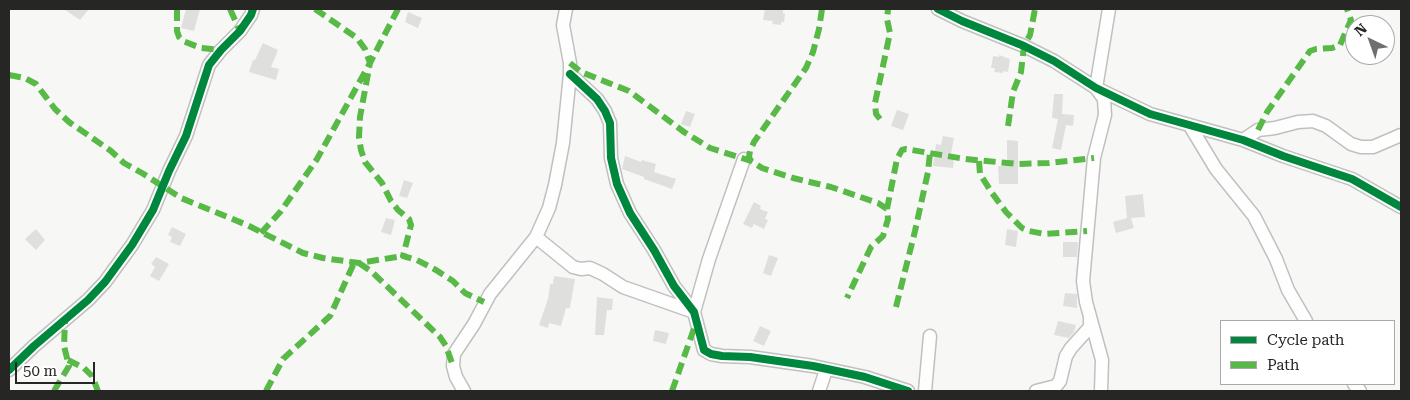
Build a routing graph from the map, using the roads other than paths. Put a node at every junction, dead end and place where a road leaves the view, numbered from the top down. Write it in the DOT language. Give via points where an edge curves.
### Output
graph roads {
  1 [pos="253,9"];
  2 [pos="566,9"];
  3 [pos="938,9"];
  4 [pos="1109,9"];
  5 [pos="570,74"];
  6 [pos="1096,88"];
  7 [pos="1190,126"];
  8 [pos="1401,135"];
  9 [pos="1243,140"];
  10 [pos="744,159"];
  11 [pos="1401,207"];
  12 [pos="536,237"];
  13 [pos="694,312"];
  14 [pos="1090,318"];
  15 [pos="1305,320"];
  16 [pos="930,336"];
  17 [pos="9,370"];
  18 [pos="826,370"];
  19 [pos="464,391"];
  20 [pos="819,391"];
  21 [pos="908,391"];
  22 [pos="924,391"];
  23 [pos="1036,391"];
  24 [pos="1101,391"];
  1 -- 17 [label="street" via="240,31 209,65 186,136 153,210 132,245 88,300"];
  2 -- 5 [label="street" via="563,25"];
  3 -- 6 [label="street" via="1024,46"];
  4 -- 6 [label="street"];
  5 -- 12 [label="street" via="560,162 549,208"];
  5 -- 13 [label="street" via="605,110 610,123 614,171 624,200 674,286"];
  6 -- 7 [label="street" via="1150,114"];
  6 -- 14 [label="street" via="1105,105 1104,124 1094,158 1084,262"];
  7 -- 9 [label="street"];
  7 -- 15 [label="street" via="1216,169 1254,216"];
  8 -- 9 [label="street" via="1372,147 1361,147 1321,123 1305,121 1258,130"];
  9 -- 11 [label="street" via="1352,179"];
  10 -- 13 [label="street"];
  12 -- 13 [label="street" via="574,267 590,268 622,287"];
  12 -- 19 [label="street" via="490,294 454,354 454,372"];
  13 -- 18 [label="street" via="704,350 710,354 779,360"];
  14 -- 23 [label="street" via="1090,327 1066,356 1060,381 1056,386"];
  14 -- 24 [label="street" via="1102,354"];
  16 -- 22 [label="street"];
  18 -- 20 [label="street"];
  18 -- 21 [label="street" via="865,376"];
}
